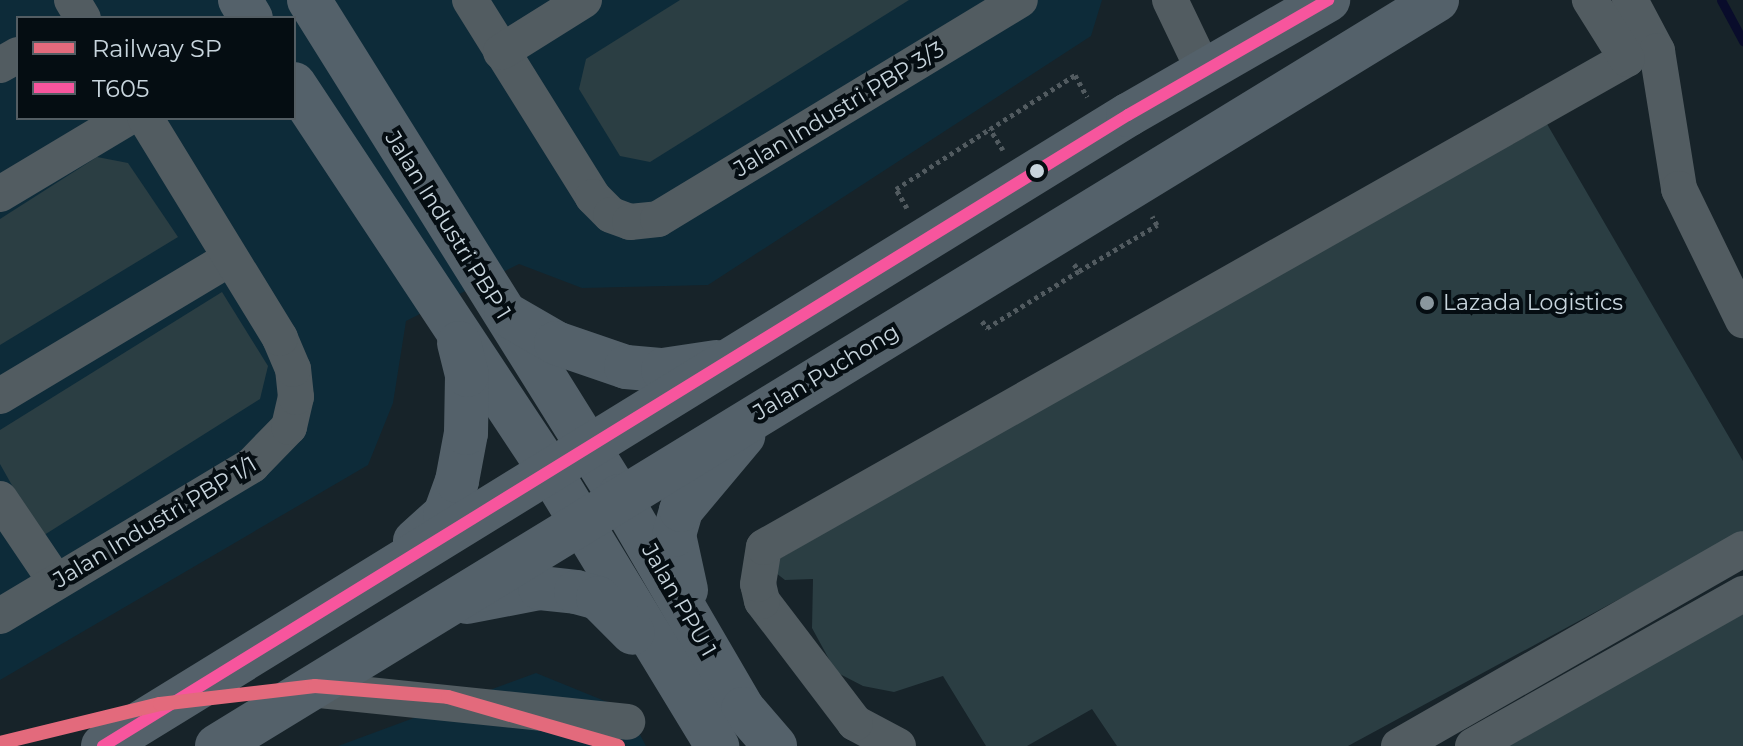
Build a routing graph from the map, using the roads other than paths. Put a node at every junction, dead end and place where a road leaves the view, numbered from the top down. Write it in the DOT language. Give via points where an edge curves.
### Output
graph roads {
  1 [pos="309,0"];
  2 [pos="470,0"];
  3 [pos="584,0"];
  4 [pos="1020,0"];
  5 [pos="1170,0"];
  6 [pos="1328,0"];
  7 [pos="1437,0"];
  8 [pos="1590,0"];
  9 [pos="1630,0"];
  10 [pos="501,52"];
  11 [pos="1204,71"];
  12 [pos="296,87"];
  13 [pos="124,120"];
  14 [pos="146,120"];
  15 [pos="0,194"];
  16 [pos="229,259"];
  17 [pos="500,311"];
  18 [pos="1743,320"];
  19 [pos="454,327"];
  20 [pos="732,360"];
  21 [pos="0,396"];
  22 [pos="766,410"];
  23 [pos="589,449"];
  24 [pos="550,471"];
  25 [pos="619,496"];
  26 [pos="0,499"];
  27 [pos="579,520"];
  28 [pos="1743,549"];
  29 [pos="372,581"];
  30 [pos="56,582"];
  31 [pos="1743,594"];
  32 [pos="434,611"];
  33 [pos="0,616"];
  34 [pos="697,631"];
  35 [pos="671,672"];
  36 [pos="310,689"];
  37 [pos="627,722"];
  38 [pos="103,746"];
  39 [pos="217,746"];
  40 [pos="717,746"];
  41 [pos="775,746"];
  42 [pos="898,746"];
  43 [pos="1399,746"];
  44 [pos="1473,746"];
  1 -- 17 [label="main road, Jalan Industri PBP 1"];
  2 -- 10 [label="street"];
  3 -- 10 [label="street"];
  4 -- 10 [label="street, Jalan Industri PBP 3/3" via="658,219 630,222 611,215 593,197"];
  5 -- 11 [label="street"];
  6 -- 11 [label="main road"];
  7 -- 22 [label="main road, Jalan Puchong"];
  8 -- 42 [label="street" via="1627,59 764,547 758,584 762,601 855,723"];
  9 -- 18 [label="street" via="1657,51 1679,189"];
  11 -- 20 [label="main road"];
  12 -- 19 [label="main road"];
  13 -- 15 [label="street"];
  14 -- 16 [label="street, Jalan Industri PBP 1/1"];
  16 -- 21 [label="street"];
  16 -- 30 [label="street, Jalan Industri PBP 1/1" via="293,369 296,397 289,427 252,465"];
  17 -- 20 [label="main road" via="556,343 626,367 663,370"];
  17 -- 23 [label="main road, Jalan Industri PBP 1"];
  19 -- 24 [label="main road"];
  19 -- 29 [label="main road" via="467,375 466,433 457,481 445,514"];
  20 -- 23 [label="main road"];
  22 -- 25 [label="main road, Jalan Puchong"];
  22 -- 34 [label="main road" via="681,510 674,535 677,560"];
  23 -- 24 [label="main road"];
  23 -- 25 [label="main road, Jalan PPU 1"];
  24 -- 27 [label="main road, Jalan PPU 1"];
  24 -- 29 [label="main road"];
  25 -- 27 [label="main road, Jalan Puchong"];
  25 -- 34 [label="main road, Jalan PPU 1"];
  26 -- 30 [label="street"];
  27 -- 32 [label="main road, Jalan Puchong"];
  27 -- 35 [label="main road, Jalan PPU 1"];
  28 -- 43 [label="street"];
  29 -- 38 [label="main road"];
  30 -- 33 [label="street, Jalan Industri PBP 1/1"];
  31 -- 44 [label="street"];
  32 -- 35 [label="main road" via="500,593 576,592 598,598"];
  32 -- 36 [label="main road, Jalan Puchong"];
  34 -- 41 [label="main road, Jalan PPU 1" via="743,709"];
  35 -- 40 [label="main road, Jalan PPU 1"];
  36 -- 37 [label="street"];
  36 -- 39 [label="main road, Jalan Puchong"];
}
